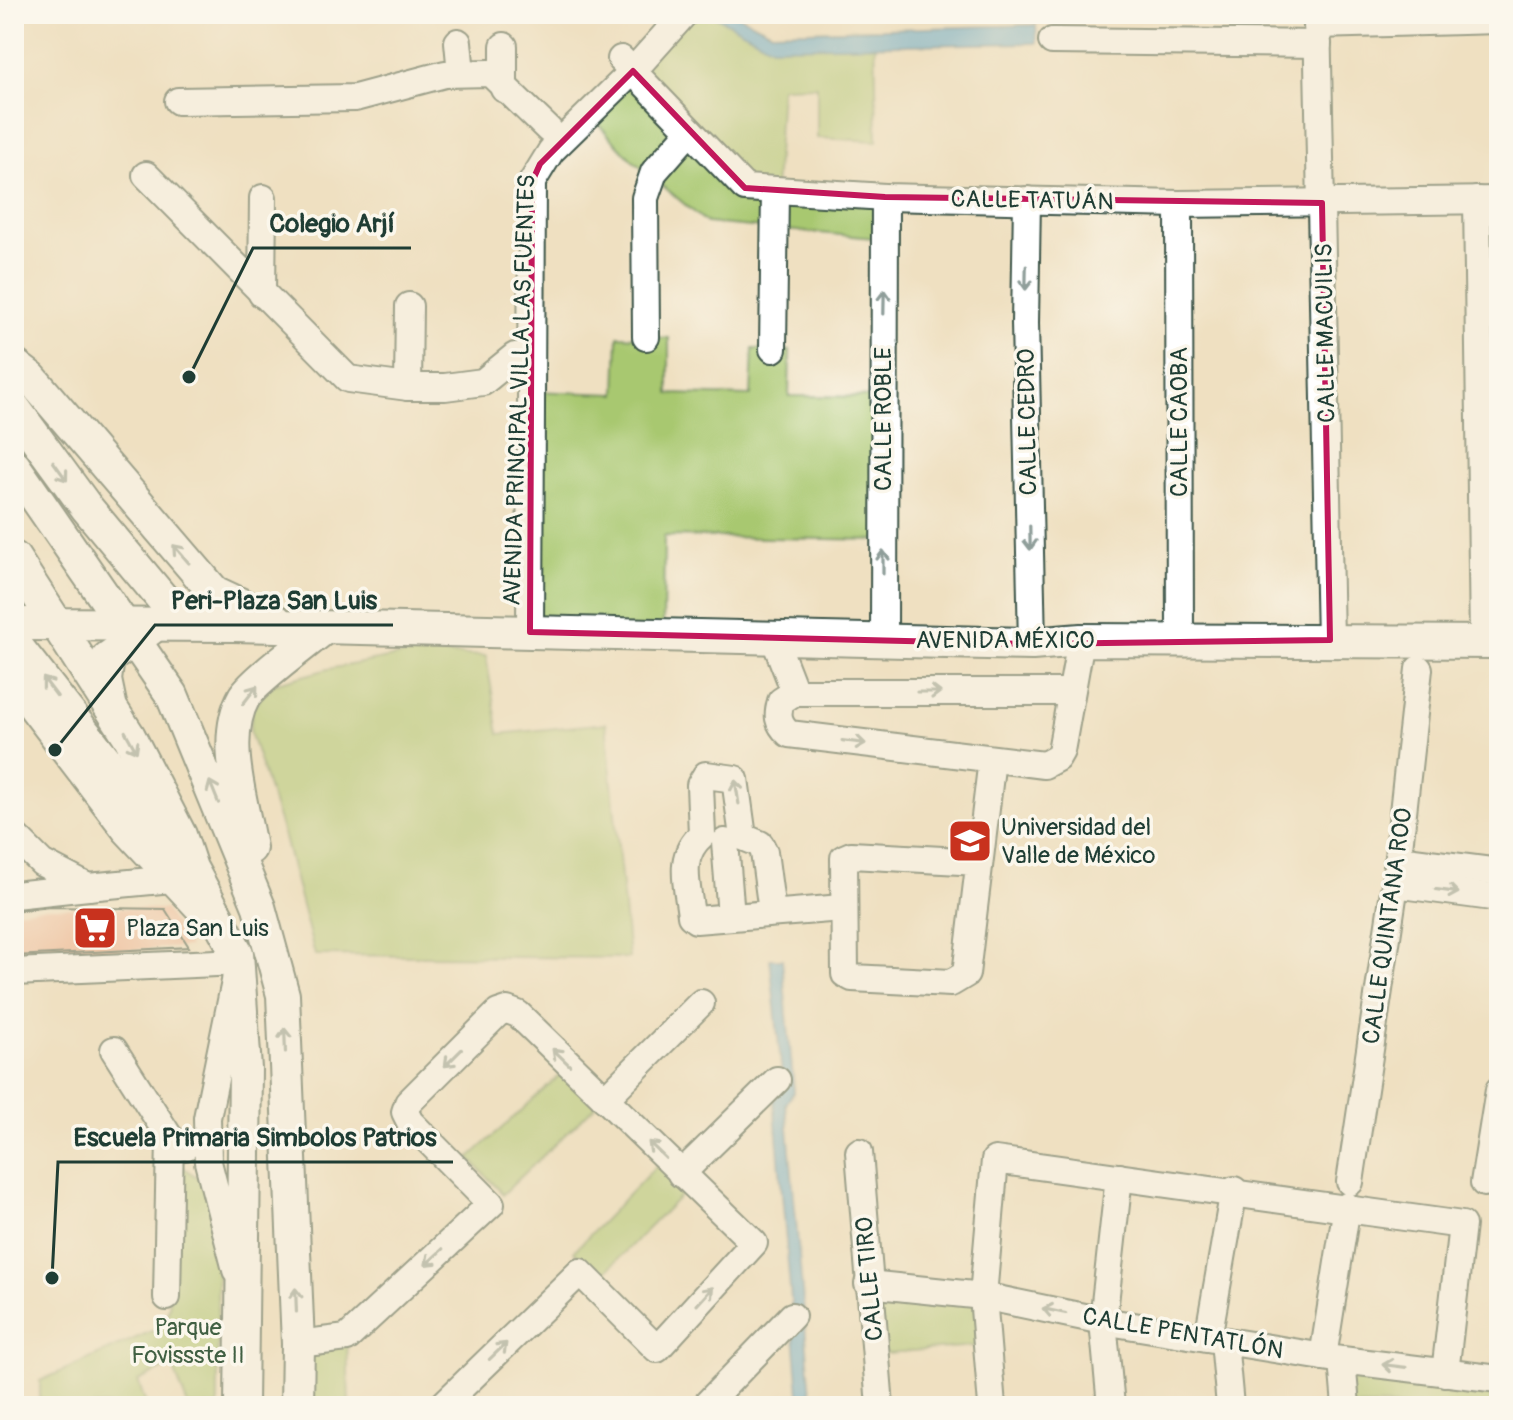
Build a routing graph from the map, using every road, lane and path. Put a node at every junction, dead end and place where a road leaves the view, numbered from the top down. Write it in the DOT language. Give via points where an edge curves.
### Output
graph roads {
  1 [pos="665,14"];
  2 [pos="684,14"];
  3 [pos="1499,20"];
  4 [pos="1317,28"];
  5 [pos="1052,41"];
  6 [pos="458,42"];
  7 [pos="504,46"];
  8 [pos="627,65"];
  9 [pos="461,73"];
  10 [pos="504,89"];
  11 [pos="178,101"];
  12 [pos="549,130"];
  13 [pos="690,131"];
  14 [pos="146,175"];
  15 [pos="775,191"];
  16 [pos="885,197"];
  17 [pos="263,198"];
  18 [pos="1027,200"];
  19 [pos="1488,200"];
  20 [pos="1322,203"];
  21 [pos="1179,204"];
  22 [pos="262,294"];
  23 [pos="409,306"];
  24 [pos="646,337"];
  25 [pos="773,349"];
  26 [pos="515,356"];
  27 [pos="14,365"];
  28 [pos="408,387"];
  29 [pos="14,408"];
  30 [pos="14,466"];
  31 [pos="122,486"];
  32 [pos="87,508"];
  33 [pos="54,524"];
  34 [pos="14,543"];
  35 [pos="14,558"];
  36 [pos="95,584"];
  37 [pos="14,624"];
  38 [pos="200,624"];
  39 [pos="56,626"];
  40 [pos="90,626"];
  41 [pos="290,627"];
  42 [pos="323,629"];
  43 [pos="138,630"];
  44 [pos="521,632"];
  45 [pos="774,638"];
  46 [pos="884,640"];
  47 [pos="1081,640"];
  48 [pos="1180,640"];
  49 [pos="1330,640"];
  50 [pos="1491,642"];
  51 [pos="14,643"];
  52 [pos="1032,644"];
  53 [pos="1419,669"];
  54 [pos="14,680"];
  55 [pos="795,692"];
  56 [pos="1070,692"];
  57 [pos="111,709"];
  58 [pos="992,759"];
  59 [pos="145,813"];
  60 [pos="14,835"];
  61 [pos="723,838"];
  62 [pos="979,862"];
  63 [pos="105,863"];
  64 [pos="1396,872"];
  65 [pos="1499,872"];
  66 [pos="182,874"];
  67 [pos="126,884"];
  68 [pos="88,887"];
  69 [pos="14,895"];
  70 [pos="1499,898"];
  71 [pos="259,907"];
  72 [pos="842,908"];
  73 [pos="772,912"];
  74 [pos="731,916"];
  75 [pos="239,948"];
  76 [pos="14,972"];
  77 [pos="283,995"];
  78 [pos="701,1003"];
  79 [pos="114,1050"];
  80 [pos="777,1080"];
  81 [pos="1499,1090"];
  82 [pos="605,1099"];
  83 [pos="207,1118"];
  84 [pos="170,1138"];
  85 [pos="859,1152"];
  86 [pos="208,1162"];
  87 [pos="681,1174"];
  88 [pos="1119,1177"];
  89 [pos="1484,1183"];
  90 [pos="1234,1190"];
  91 [pos="1349,1194"];
  92 [pos="868,1284"];
  93 [pos="242,1293"];
  94 [pos="983,1296"];
  95 [pos="167,1297"];
  96 [pos="792,1316"];
  97 [pos="1103,1321"];
  98 [pos="1216,1340"];
  99 [pos="298,1344"];
  100 [pos="1333,1358"];
  101 [pos="1445,1373"];
  102 [pos="1499,1379"];
  103 [pos="241,1406"];
  104 [pos="262,1406"];
  105 [pos="297,1406"];
  106 [pos="442,1406"];
  107 [pos="705,1406"];
  108 [pos="880,1406"];
  109 [pos="992,1406"];
  110 [pos="1111,1406"];
  111 [pos="1230,1406"];
  112 [pos="1346,1406"];
  1 -- 8 [label="street, AVENIDA PRINCIPAL VILLA LAS FUENTES"];
  2 -- 8 [label="street, AVENIDA PRINCIPAL VILLA LAS FUENTES"];
  3 -- 4 [label="street"];
  4 -- 5 [label="street"];
  4 -- 20 [label="street, CALLE MACUILIS"];
  6 -- 9 [label="street"];
  7 -- 10 [label="street"];
  8 -- 12 [label="street, AVENIDA PRINCIPAL VILLA LAS FUENTES"];
  8 -- 13 [label="street, CALLE TATUÁN"];
  8 -- 44 [label="street, AVENIDA PRINCIPAL VILLA LAS FUENTES" via="551,151 532,182"];
  9 -- 10 [label="street" via="490,73"];
  9 -- 11 [label="street" via="355,98"];
  10 -- 12 [label="street"];
  12 -- 26 [label="street, AVENIDA PRINCIPAL VILLA LAS FUENTES" via="527,155 521,179"];
  13 -- 15 [label="street, CALLE TATUÁN" via="745,188"];
  13 -- 24 [label="street" via="654,172 645,198"];
  14 -- 22 [label="street"];
  15 -- 16 [label="street, CALLE TATUÁN"];
  15 -- 25 [label="street"];
  16 -- 18 [label="street, CALLE TATUÁN"];
  46 -- 16 [label="street, CALLE ROBLE, one-way"];
  17 -- 22 [label="street"];
  18 -- 21 [label="street, CALLE TATUÁN"];
  18 -- 52 [label="street, CALLE CEDRO, one-way"];
  19 -- 20 [label="street, CALLE TATUÁN"];
  19 -- 50 [label="street"];
  20 -- 21 [label="street, CALLE TATUÁN"];
  20 -- 49 [label="street, CALLE MACUILIS"];
  21 -- 48 [label="street, CALLE CAOBA"];
  22 -- 28 [label="street" via="344,377"];
  23 -- 28 [label="street"];
  26 -- 28 [label="street" via="483,382"];
  26 -- 44 [label="street, AVENIDA PRINCIPAL VILLA LAS FUENTES"];
  27 -- 31 [label="main road" via="31,378"];
  29 -- 32 [label="main road, one-way"];
  30 -- 33 [label="main road"];
  31 -- 32 [label="main road"];
  41 -- 31 [label="main road, one-way" via="214,592"];
  32 -- 38 [label="main road" via="171,609"];
  33 -- 34 [label="main road" via="43,556"];
  33 -- 36 [label="main road"];
  35 -- 39 [label="main road"];
  36 -- 40 [label="main road" via="98,608"];
  36 -- 43 [label="main road"];
  37 -- 39 [label="main road, AVENIDA MÉXICO"];
  38 -- 41 [label="main road, AVENIDA MÉXICO"];
  38 -- 43 [label="main road, AVENIDA MÉXICO"];
  39 -- 40 [label="main road, AVENIDA MÉXICO"];
  39 -- 57 [label="main road"];
  40 -- 43 [label="main road, AVENIDA MÉXICO"];
  41 -- 42 [label="main road, AVENIDA MÉXICO"];
  42 -- 44 [label="main road, AVENIDA MÉXICO"];
  71 -- 42 [label="main road, one-way" via="235,762 234,724 245,695"];
  43 -- 57 [label="main road" via="108,658 105,680"];
  71 -- 43 [label="main road, one-way" via="172,695"];
  44 -- 45 [label="main road, AVENIDA MÉXICO"];
  45 -- 46 [label="main road, AVENIDA MÉXICO"];
  45 -- 55 [label="street"];
  46 -- 52 [label="main road, AVENIDA MÉXICO"];
  47 -- 48 [label="main road, AVENIDA MÉXICO"];
  47 -- 52 [label="main road, AVENIDA MÉXICO"];
  47 -- 56 [label="street"];
  48 -- 49 [label="main road, AVENIDA MÉXICO"];
  49 -- 50 [label="main road, AVENIDA MÉXICO"];
  59 -- 51 [label="main road, one-way"];
  53 -- 64 [label="street, CALLE QUINTANA ROO"];
  54 -- 59 [label="main road"];
  55 -- 56 [label="street, one-way"];
  55 -- 58 [label="street, one-way" via="781,701 777,714 789,734"];
  56 -- 58 [label="street" via="1057,758 1044,765"];
  57 -- 59 [label="main road, one-way"];
  58 -- 62 [label="street"];
  59 -- 66 [label="main road"];
  59 -- 66 [label="main road" via="180,835"];
  60 -- 68 [label="street" via="42,863"];
  73 -- 61 [label="street, one-way" via="760,844"];
  61 -- 74 [label="street"];
  61 -- 74 [label="street" via="688,847 691,916"];
  62 -- 72 [label="street" via="851,855 842,866"];
  62 -- 72 [label="street" via="962,980 845,974"];
  63 -- 67 [label="street"];
  64 -- 65 [label="street"];
  64 -- 70 [label="street, one-way"];
  64 -- 91 [label="street, CALLE QUINTANA ROO"];
  66 -- 67 [label="street"];
  66 -- 75 [label="main road"];
  67 -- 68 [label="street"];
  68 -- 69 [label="street"];
  71 -- 77 [label="main road"];
  72 -- 73 [label="street"];
  73 -- 74 [label="street"];
  75 -- 76 [label="street"];
  75 -- 77 [label="main road"];
  75 -- 83 [label="street"];
  75 -- 93 [label="main road" via="245,1069"];
  99 -- 77 [label="main road, one-way"];
  78 -- 82 [label="street"];
  79 -- 84 [label="street"];
  80 -- 87 [label="street"];
  81 -- 89 [label="street"];
  87 -- 82 [label="street, one-way"];
  82 -- 99 [label="street, one-way" via="518,1014 498,1013 405,1112 491,1204 347,1338"];
  83 -- 84 [label="street"];
  83 -- 86 [label="street"];
  84 -- 86 [label="street"];
  84 -- 95 [label="street"];
  85 -- 92 [label="street, CALLE TIRO"];
  86 -- 93 [label="street"];
  106 -- 87 [label="street, one-way" via="580,1272 657,1349 754,1243"];
  88 -- 90 [label="street"];
  88 -- 94 [label="street" via="995,1160"];
  88 -- 97 [label="street"];
  90 -- 91 [label="street"];
  90 -- 98 [label="street"];
  91 -- 100 [label="street, CALLE QUINTANA ROO"];
  91 -- 101 [label="street" via="1462,1225"];
  92 -- 94 [label="street, CALLE PENTATLÓN"];
  92 -- 108 [label="street, CALLE TIRO"];
  93 -- 103 [label="main road"];
  93 -- 104 [label="main road" via="259,1342"];
  97 -- 94 [label="street, CALLE PENTATLÓN, one-way"];
  94 -- 109 [label="street"];
  96 -- 107 [label="street"];
  97 -- 98 [label="street, CALLE PENTATLÓN"];
  97 -- 110 [label="street"];
  98 -- 100 [label="street, CALLE PENTATLÓN"];
  98 -- 111 [label="street"];
  99 -- 105 [label="main road"];
  101 -- 100 [label="street, CALLE PENTATLÓN, one-way"];
  100 -- 112 [label="street, CALLE QUINTANA ROO"];
  101 -- 102 [label="street, CALLE PENTATLÓN"];
}
